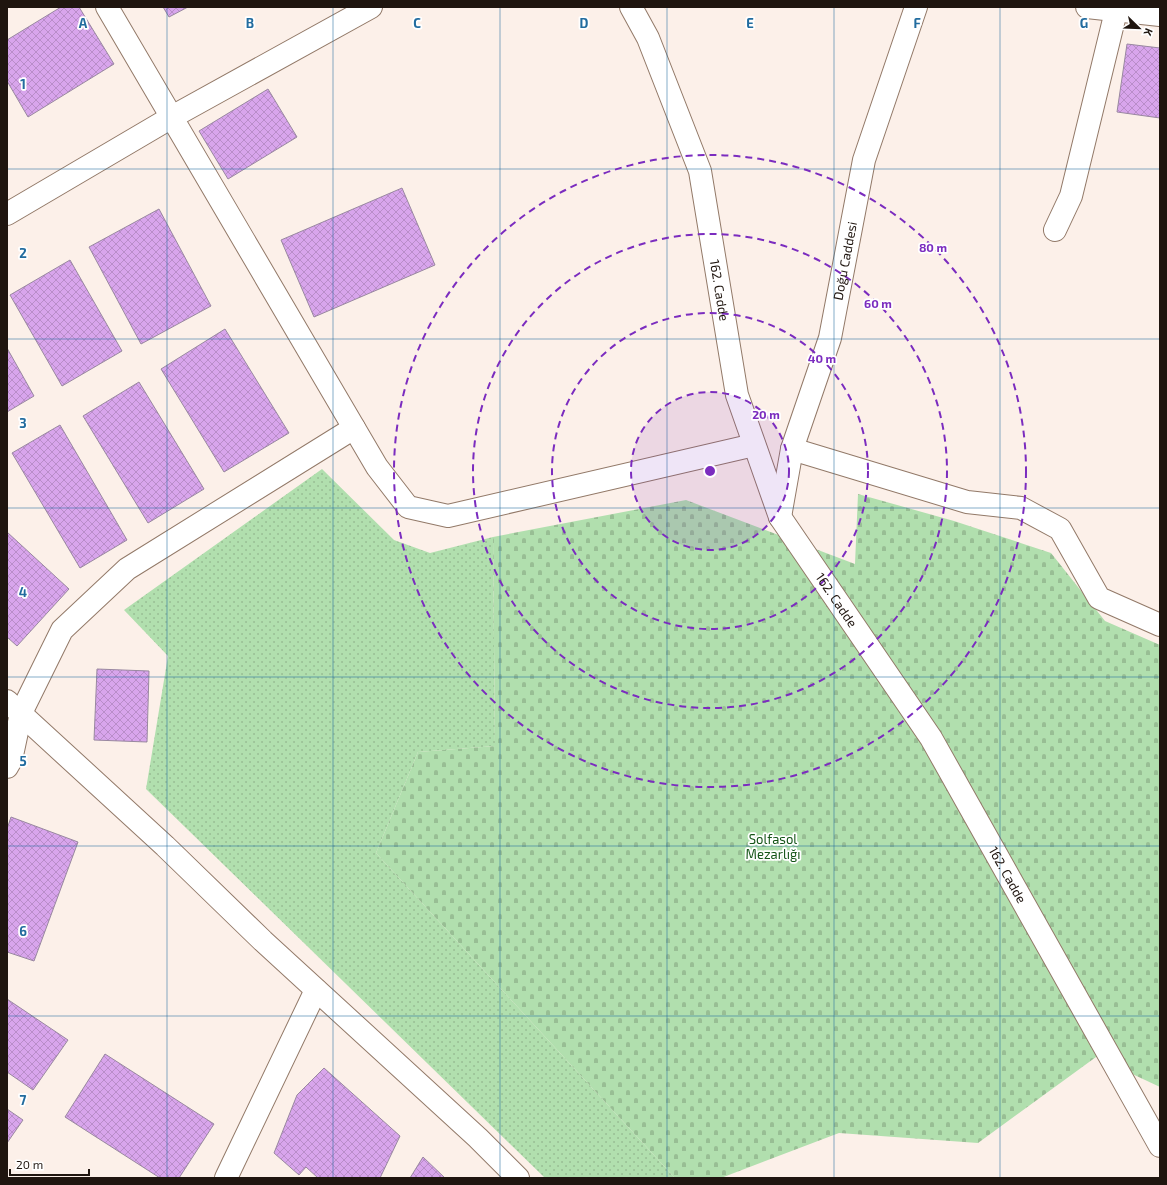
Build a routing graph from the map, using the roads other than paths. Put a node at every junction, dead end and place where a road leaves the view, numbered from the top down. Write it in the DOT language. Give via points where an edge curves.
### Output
graph roads {
  1 [pos="107,7"];
  2 [pos="371,7"];
  3 [pos="631,7"];
  4 [pos="916,7"];
  5 [pos="1087,7"];
  6 [pos="1116,8"];
  7 [pos="1160,14"];
  8 [pos="172,117"];
  9 [pos="7,214"];
  10 [pos="1055,230"];
  11 [pos="354,428"];
  12 [pos="754,445"];
  13 [pos="792,450"];
  14 [pos="780,517"];
  15 [pos="1160,625"];
  16 [pos="14,707"];
  17 [pos="7,767"];
  18 [pos="316,990"];
  19 [pos="1160,1146"];
  20 [pos="226,1178"];
  21 [pos="518,1178"];
  1 -- 8 [label="street"];
  2 -- 8 [label="street"];
  3 -- 12 [label="street, 162. Cadde" via="648,38 700,171 737,395"];
  4 -- 13 [label="street, Doğu Caddesi" via="864,160 830,338"];
  5 -- 6 [label="street"];
  6 -- 7 [label="street"];
  6 -- 10 [label="street" via="1071,196"];
  8 -- 9 [label="street"];
  8 -- 11 [label="street"];
  11 -- 12 [label="street" via="377,467 408,507 448,516"];
  11 -- 16 [label="street" via="127,569 62,630"];
  12 -- 14 [label="street, 162. Cadde"];
  13 -- 14 [label="street, Doğu Caddesi"];
  13 -- 15 [label="street" via="967,502 1021,508 1060,529 1099,598"];
  14 -- 19 [label="street, 162. Cadde" via="931,738"];
  16 -- 17 [label="street" via="11,760"];
  16 -- 18 [label="street"];
  18 -- 20 [label="street"];
  18 -- 21 [label="street" via="478,1138"];
}
